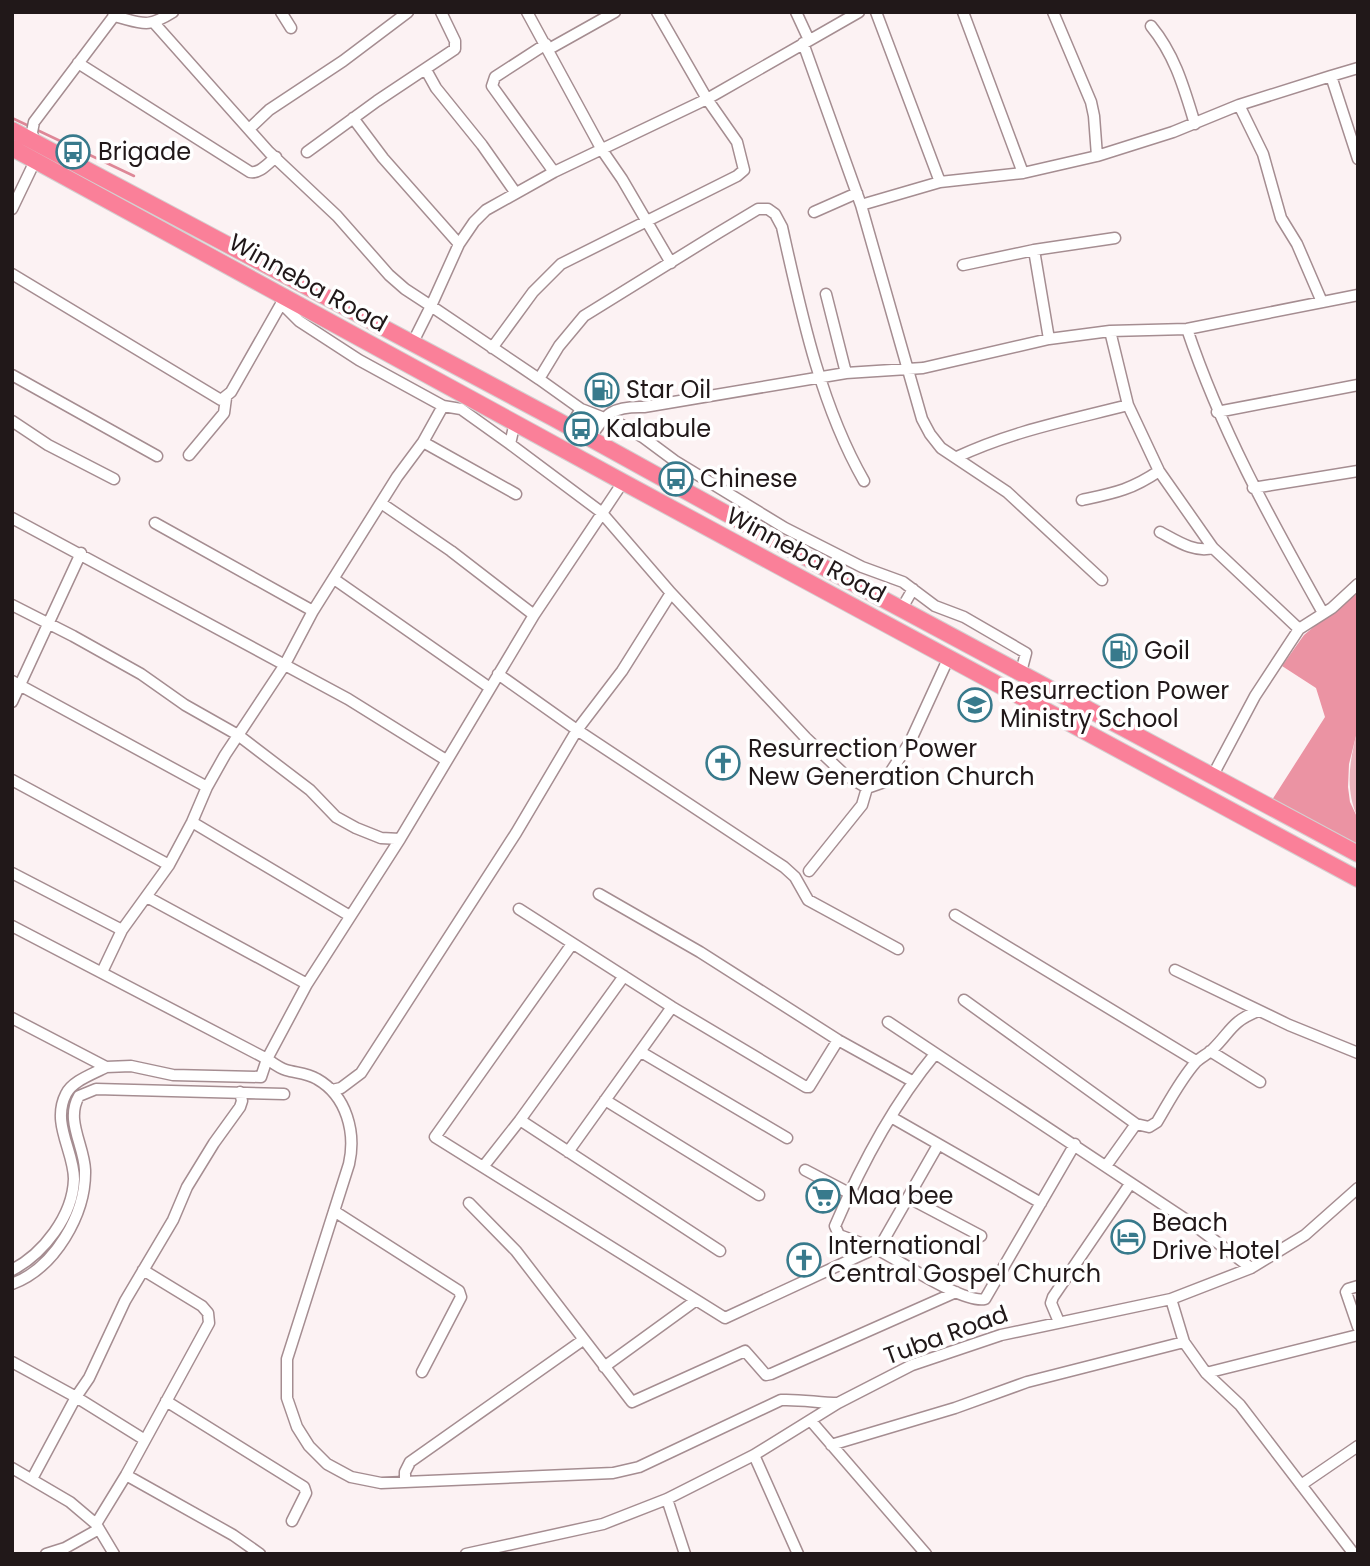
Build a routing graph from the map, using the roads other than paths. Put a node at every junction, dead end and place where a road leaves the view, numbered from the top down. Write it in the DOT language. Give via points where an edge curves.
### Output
graph roads {
  1 [pos="173,12"];
  2 [pos="281,12"];
  3 [pos="408,12"];
  4 [pos="441,12"];
  5 [pos="527,12"];
  6 [pos="615,12"];
  7 [pos="657,12"];
  8 [pos="796,12"];
  9 [pos="859,12"];
  10 [pos="877,12"];
  11 [pos="963,12"];
  12 [pos="1053,12"];
  13 [pos="114,14"];
  14 [pos="155,24"];
  15 [pos="1151,26"];
  16 [pos="291,27"];
  17 [pos="806,41"];
  18 [pos="547,46"];
  19 [pos="78,63"];
  20 [pos="1358,68"];
  21 [pos="426,70"];
  22 [pos="1331,76"];
  23 [pos="707,99"];
  24 [pos="1239,105"];
  25 [pos="354,118"];
  26 [pos="1195,124"];
  27 [pos="12,130"];
  28 [pos="248,130"];
  29 [pos="34,142"];
  30 [pos="12,148"];
  31 [pos="602,150"];
  32 [pos="307,152"];
  33 [pos="1097,156"];
  34 [pos="276,157"];
  35 [pos="1358,159"];
  36 [pos="35,160"];
  37 [pos="554,172"];
  38 [pos="1023,173"];
  39 [pos="940,182"];
  40 [pos="515,192"];
  41 [pos="857,192"];
  42 [pos="862,205"];
  43 [pos="12,209"];
  44 [pos="814,212"];
  45 [pos="646,220"];
  46 [pos="1115,238"];
  47 [pos="459,244"];
  48 [pos="1034,250"];
  49 [pos="671,263"];
  50 [pos="962,265"];
  51 [pos="12,274"];
  52 [pos="826,294"];
  53 [pos="1358,295"];
  54 [pos="283,300"];
  55 [pos="1322,302"];
  56 [pos="336,304"];
  57 [pos="430,306"];
  58 [pos="324,319"];
  59 [pos="1187,329"];
  60 [pos="1110,331"];
  61 [pos="1049,339"];
  62 [pos="412,344"];
  63 [pos="492,348"];
  64 [pos="909,369"];
  65 [pos="846,373"];
  66 [pos="12,375"];
  67 [pos="821,378"];
  68 [pos="539,379"];
  69 [pos="1358,385"];
  70 [pos="226,398"];
  71 [pos="1128,405"];
  72 [pos="443,406"];
  73 [pos="581,409"];
  74 [pos="1217,412"];
  75 [pos="602,418"];
  76 [pos="12,421"];
  77 [pos="515,422"];
  78 [pos="570,427"];
  79 [pos="590,439"];
  80 [pos="423,442"];
  81 [pos="510,444"];
  82 [pos="189,455"];
  83 [pos="157,456"];
  84 [pos="957,457"];
  85 [pos="1159,471"];
  86 [pos="1358,471"];
  87 [pos="114,480"];
  88 [pos="864,481"];
  89 [pos="623,482"];
  90 [pos="1253,488"];
  91 [pos="516,494"];
  92 [pos="1082,500"];
  93 [pos="381,503"];
  94 [pos="601,513"];
  95 [pos="12,518"];
  96 [pos="155,523"];
  97 [pos="1160,532"];
  98 [pos="781,535"];
  99 [pos="1213,548"];
  100 [pos="81,553"];
  101 [pos="334,579"];
  102 [pos="1102,580"];
  103 [pos="1358,584"];
  104 [pos="913,589"];
  105 [pos="671,593"];
  106 [pos="12,605"];
  107 [pos="902,608"];
  108 [pos="313,611"];
  109 [pos="1323,613"];
  110 [pos="534,615"];
  111 [pos="49,623"];
  112 [pos="1299,629"];
  113 [pos="949,657"];
  114 [pos="284,666"];
  115 [pos="1021,672"];
  116 [pos="498,674"];
  117 [pos="16,682"];
  118 [pos="490,688"];
  119 [pos="12,702"];
  120 [pos="577,730"];
  121 [pos="238,735"];
  122 [pos="446,760"];
  123 [pos="1213,775"];
  124 [pos="12,780"];
  125 [pos="207,787"];
  126 [pos="867,788"];
  127 [pos="1268,806"];
  128 [pos="192,822"];
  129 [pos="1258,825"];
  130 [pos="400,839"];
  131 [pos="1358,854"];
  132 [pos="169,865"];
  133 [pos="809,871"];
  134 [pos="12,873"];
  135 [pos="1358,879"];
  136 [pos="599,894"];
  137 [pos="148,897"];
  138 [pos="519,909"];
  139 [pos="954,915"];
  140 [pos="350,916"];
  141 [pos="12,926"];
  142 [pos="122,930"];
  143 [pos="572,944"];
  144 [pos="898,949"];
  145 [pos="1175,970"];
  146 [pos="102,972"];
  147 [pos="624,976"];
  148 [pos="307,984"];
  149 [pos="964,1000"];
  150 [pos="672,1007"];
  151 [pos="1258,1011"];
  152 [pos="12,1018"];
  153 [pos="888,1022"];
  154 [pos="838,1040"];
  155 [pos="1210,1051"];
  156 [pos="640,1052"];
  157 [pos="1358,1053"];
  158 [pos="935,1054"];
  159 [pos="267,1059"];
  160 [pos="1196,1061"];
  161 [pos="106,1068"];
  162 [pos="912,1081"];
  163 [pos="1261,1082"];
  164 [pos="332,1090"];
  165 [pos="240,1092"];
  166 [pos="284,1094"];
  167 [pos="606,1100"];
  168 [pos="891,1116"];
  169 [pos="520,1120"];
  170 [pos="1136,1124"];
  171 [pos="787,1138"];
  172 [pos="938,1144"];
  173 [pos="1075,1144"];
  174 [pos="568,1152"];
  175 [pos="1106,1166"];
  176 [pos="483,1167"];
  177 [pos="805,1170"];
  178 [pos="1130,1184"];
  179 [pos="1358,1188"];
  180 [pos="849,1193"];
  181 [pos="759,1195"];
  182 [pos="909,1198"];
  183 [pos="469,1203"];
  184 [pos="1041,1203"];
  185 [pos="334,1211"];
  186 [pos="981,1236"];
  187 [pos="876,1249"];
  188 [pos="720,1251"];
  189 [pos="1251,1268"];
  190 [pos="12,1270"];
  191 [pos="143,1270"];
  192 [pos="12,1284"];
  193 [pos="1358,1286"];
  194 [pos="956,1292"];
  195 [pos="1171,1300"];
  196 [pos="695,1301"];
  197 [pos="1059,1322"];
  198 [pos="1358,1327"];
  199 [pos="1358,1335"];
  200 [pos="583,1340"];
  201 [pos="1184,1342"];
  202 [pos="12,1362"];
  203 [pos="604,1367"];
  204 [pos="422,1372"];
  205 [pos="1206,1373"];
  206 [pos="76,1397"];
  207 [pos="166,1401"];
  208 [pos="838,1403"];
  209 [pos="811,1420"];
  210 [pos="145,1440"];
  211 [pos="831,1445"];
  212 [pos="1358,1446"];
  213 [pos="754,1455"];
  214 [pos="12,1468"];
  215 [pos="126,1475"];
  216 [pos="32,1479"];
  217 [pos="405,1482"];
  218 [pos="1301,1485"];
  219 [pos="667,1499"];
  220 [pos="292,1521"];
  221 [pos="97,1527"];
  222 [pos="46,1554"];
  223 [pos="114,1554"];
  224 [pos="260,1554"];
  225 [pos="466,1554"];
  226 [pos="685,1554"];
  227 [pos="798,1554"];
  228 [pos="926,1554"];
  229 [pos="1354,1554"];
  1 -- 14 [label="street"];
  2 -- 16 [label="street"];
  3 -- 28 [label="street" via="269,110"];
  4 -- 21 [label="street" via="455,49"];
  5 -- 18 [label="street"];
  6 -- 18 [label="street"];
  7 -- 23 [label="street"];
  8 -- 17 [label="street"];
  9 -- 17 [label="street"];
  10 -- 39 [label="street"];
  11 -- 38 [label="street"];
  12 -- 33 [label="street" via="1091,102"];
  13 -- 14 [label="street"];
  13 -- 19 [label="street"];
  14 -- 28 [label="street"];
  15 -- 26 [label="street" via="1179,71"];
  17 -- 23 [label="street"];
  17 -- 41 [label="street"];
  18 -- 31 [label="street"];
  18 -- 37 [label="street" via="495,77 492,86"];
  19 -- 29 [label="street" via="34,122"];
  19 -- 34 [label="street" via="250,172 261,170"];
  20 -- 22 [label="street"];
  21 -- 25 [label="street"];
  21 -- 40 [label="street"];
  22 -- 24 [label="street"];
  22 -- 35 [label="street"];
  23 -- 31 [label="street"];
  23 -- 45 [label="street" via="737,142 744,170"];
  24 -- 26 [label="street"];
  24 -- 55 [label="street" via="1263,154 1281,218"];
  25 -- 32 [label="street"];
  25 -- 47 [label="street"];
  26 -- 33 [label="street"];
  27 -- 29 [label="highway, Winneba Road"];
  28 -- 34 [label="street"];
  29 -- 56 [label="highway, Winneba Road"];
  30 -- 36 [label="highway, Winneba Road"];
  31 -- 37 [label="street"];
  31 -- 45 [label="street"];
  33 -- 38 [label="street"];
  34 -- 57 [label="street" via="337,216 388,275"];
  36 -- 43 [label="street"];
  36 -- 54 [label="highway, Winneba Road"];
  37 -- 40 [label="street"];
  38 -- 39 [label="street"];
  39 -- 42 [label="street"];
  40 -- 47 [label="street" via="486,210"];
  41 -- 42 [label="street"];
  41 -- 44 [label="street"];
  42 -- 64 [label="street"];
  45 -- 49 [label="street"];
  45 -- 63 [label="street" via="561,264 533,292"];
  46 -- 48 [label="street"];
  47 -- 57 [label="street"];
  48 -- 50 [label="street"];
  48 -- 61 [label="street"];
  49 -- 67 [label="street" via="758,209 775,214"];
  49 -- 68 [label="street" via="584,316"];
  51 -- 70 [label="street" via="214,398"];
  52 -- 65 [label="street"];
  53 -- 55 [label="street"];
  54 -- 58 [label="highway, Winneba Road"];
  54 -- 70 [label="street"];
  54 -- 72 [label="street" via="299,321"];
  55 -- 59 [label="street"];
  56 -- 58 [label="highway"];
  56 -- 62 [label="highway, Winneba Road"];
  57 -- 62 [label="street"];
  57 -- 63 [label="street"];
  58 -- 77 [label="highway, Winneba Road"];
  59 -- 60 [label="street"];
  59 -- 74 [label="street"];
  60 -- 61 [label="street"];
  60 -- 71 [label="street"];
  61 -- 64 [label="street"];
  62 -- 78 [label="highway, Winneba Road"];
  63 -- 68 [label="street"];
  64 -- 65 [label="street"];
  64 -- 84 [label="street" via="930,434 941,448"];
  65 -- 67 [label="street"];
  66 -- 83 [label="street"];
  67 -- 75 [label="street" via="628,407"];
  67 -- 88 [label="street" via="844,444"];
  68 -- 73 [label="street"];
  69 -- 74 [label="street"];
  70 -- 82 [label="street" via="224,413"];
  71 -- 84 [label="street" via="1022,431"];
  71 -- 85 [label="street"];
  72 -- 80 [label="street"];
  72 -- 81 [label="street" via="461,409"];
  73 -- 75 [label="street"];
  73 -- 78 [label="street"];
  74 -- 90 [label="street"];
  75 -- 79 [label="street"];
  75 -- 98 [label="street" via="644,438"];
  76 -- 87 [label="street"];
  77 -- 81 [label="street"];
  77 -- 89 [label="highway, Winneba Road"];
  78 -- 79 [label="highway, Winneba Road"];
  79 -- 98 [label="highway, Winneba Road"];
  80 -- 91 [label="street"];
  80 -- 93 [label="street"];
  81 -- 94 [label="street"];
  84 -- 102 [label="street" via="1007,492"];
  85 -- 92 [label="street" via="1127,490"];
  85 -- 99 [label="street"];
  86 -- 90 [label="street"];
  89 -- 94 [label="street"];
  89 -- 113 [label="highway, Winneba Road"];
  90 -- 109 [label="street"];
  93 -- 101 [label="street"];
  93 -- 110 [label="street"];
  94 -- 105 [label="street"];
  94 -- 110 [label="street"];
  95 -- 100 [label="street"];
  96 -- 108 [label="street"];
  97 -- 99 [label="street" via="1192,548"];
  98 -- 104 [label="street"];
  98 -- 107 [label="highway, Winneba Road"];
  99 -- 112 [label="street"];
  100 -- 111 [label="street"];
  100 -- 114 [label="street"];
  101 -- 108 [label="street"];
  101 -- 118 [label="street"];
  103 -- 109 [label="street"];
  104 -- 107 [label="street"];
  104 -- 115 [label="street" via="935,606 964,617 1026,653"];
  105 -- 120 [label="street" via="622,671"];
  105 -- 126 [label="street" via="806,738 845,775"];
  106 -- 111 [label="street"];
  107 -- 115 [label="highway, Winneba Road"];
  108 -- 114 [label="street"];
  109 -- 112 [label="street"];
  110 -- 116 [label="street"];
  111 -- 117 [label="street"];
  111 -- 121 [label="street"];
  112 -- 123 [label="street" via="1255,696"];
  113 -- 126 [label="street" via="910,742 884,782"];
  113 -- 129 [label="highway, Winneba Road"];
  114 -- 121 [label="street"];
  114 -- 122 [label="street" via="348,699"];
  115 -- 123 [label="highway, Winneba Road"];
  116 -- 118 [label="street"];
  116 -- 120 [label="street"];
  117 -- 119 [label="street"];
  117 -- 125 [label="street"];
  118 -- 122 [label="street"];
  120 -- 144 [label="street" via="784,867 808,900"];
  120 -- 164 [label="street" via="361,1073"];
  121 -- 125 [label="street"];
  121 -- 130 [label="street" via="310,790 335,817 382,838"];
  122 -- 130 [label="street"];
  123 -- 127 [label="highway, Winneba Road"];
  124 -- 132 [label="street"];
  125 -- 128 [label="street"];
  126 -- 133 [label="street" via="862,805"];
  127 -- 129 [label="highway"];
  127 -- 131 [label="highway, Winneba Road"];
  128 -- 132 [label="street"];
  128 -- 140 [label="street"];
  129 -- 135 [label="highway, Winneba Road"];
  130 -- 140 [label="street"];
  132 -- 137 [label="street"];
  134 -- 142 [label="street"];
  136 -- 154 [label="street"];
  137 -- 142 [label="street"];
  137 -- 148 [label="street"];
  138 -- 143 [label="street"];
  139 -- 160 [label="street"];
  140 -- 148 [label="street"];
  141 -- 146 [label="street"];
  142 -- 146 [label="street"];
  143 -- 147 [label="street"];
  143 -- 176 [label="street" via="435,1137"];
  145 -- 151 [label="street"];
  146 -- 159 [label="street"];
  147 -- 150 [label="street"];
  147 -- 169 [label="street"];
  148 -- 159 [label="street"];
  149 -- 170 [label="street"];
  150 -- 154 [label="street" via="806,1087"];
  150 -- 156 [label="street"];
  151 -- 155 [label="street" via="1240,1018"];
  151 -- 157 [label="street"];
  152 -- 161 [label="street"];
  153 -- 158 [label="street"];
  154 -- 162 [label="street"];
  155 -- 160 [label="street"];
  155 -- 163 [label="street"];
  156 -- 167 [label="street"];
  156 -- 171 [label="street"];
  158 -- 162 [label="street"];
  158 -- 173 [label="street"];
  159 -- 161 [label="street" via="264,1072 256,1079 173,1075 131,1066"];
  159 -- 164 [label="street"];
  160 -- 170 [label="street" via="1157,1122 1149,1127"];
  161 -- 190 [label="street" via="66,1093 61,1110 74,1178 71,1199 38,1253"];
  162 -- 168 [label="street"];
  164 -- 185 [label="street" via="348,1120 353,1146"];
  165 -- 166 [label="street"];
  165 -- 191 [label="street" via="240,1107 194,1176"];
  165 -- 192 [label="street" via="96,1089 79,1096 73,1112 85,1170 79,1210 59,1246 41,1266"];
  167 -- 174 [label="street"];
  167 -- 181 [label="street"];
  168 -- 172 [label="street"];
  168 -- 180 [label="street"];
  169 -- 174 [label="street"];
  169 -- 176 [label="street"];
  170 -- 175 [label="street"];
  172 -- 182 [label="street"];
  172 -- 184 [label="street"];
  173 -- 175 [label="street"];
  173 -- 184 [label="street"];
  174 -- 188 [label="street"];
  175 -- 178 [label="street"];
  176 -- 196 [label="street"];
  177 -- 180 [label="street"];
  178 -- 189 [label="street"];
  178 -- 197 [label="street" via="1053,1297"];
  179 -- 189 [label="street, Tuba Road" via="1306,1235"];
  180 -- 187 [label="street" via="834,1229"];
  182 -- 186 [label="street"];
  182 -- 187 [label="street"];
  183 -- 200 [label="street" via="516,1251"];
  184 -- 194 [label="street" via="988,1297 978,1301"];
  185 -- 204 [label="street" via="460,1291"];
  185 -- 217 [label="street" via="287,1359 287,1398 297,1427 327,1464 351,1478"];
  187 -- 194 [label="street"];
  187 -- 196 [label="street" via="730,1317"];
  189 -- 195 [label="street, Tuba Road"];
  191 -- 206 [label="street"];
  191 -- 207 [label="street" via="208,1314 209,1323"];
  193 -- 198 [label="street" via="1346,1291"];
  194 -- 203 [label="street" via="771,1374 766,1375 745,1352 632,1402"];
  195 -- 197 [label="street, Tuba Road"];
  195 -- 201 [label="street"];
  196 -- 203 [label="street"];
  197 -- 208 [label="street, Tuba Road" via="1001,1335 912,1365"];
  199 -- 205 [label="street"];
  200 -- 203 [label="street"];
  200 -- 217 [label="street" via="410,1462"];
  201 -- 205 [label="street"];
  201 -- 211 [label="street" via="1027,1382"];
  202 -- 206 [label="street"];
  205 -- 218 [label="street" via="1240,1405"];
  206 -- 210 [label="street"];
  206 -- 216 [label="street"];
  207 -- 210 [label="street"];
  207 -- 220 [label="street" via="304,1487 306,1493"];
  208 -- 209 [label="street, Tuba Road"];
  208 -- 217 [label="street" via="782,1400 639,1468 613,1473"];
  209 -- 211 [label="street"];
  209 -- 213 [label="street, Tuba Road"];
  210 -- 215 [label="street"];
  211 -- 228 [label="street"];
  212 -- 218 [label="street"];
  213 -- 219 [label="street, Tuba Road"];
  213 -- 227 [label="street"];
  214 -- 216 [label="street"];
  215 -- 221 [label="street"];
  215 -- 224 [label="street"];
  216 -- 221 [label="street" via="70,1502"];
  218 -- 229 [label="street"];
  219 -- 225 [label="street, Tuba Road" via="603,1524"];
  219 -- 226 [label="street"];
  221 -- 222 [label="street" via="65,1548"];
  221 -- 223 [label="street"];
}
